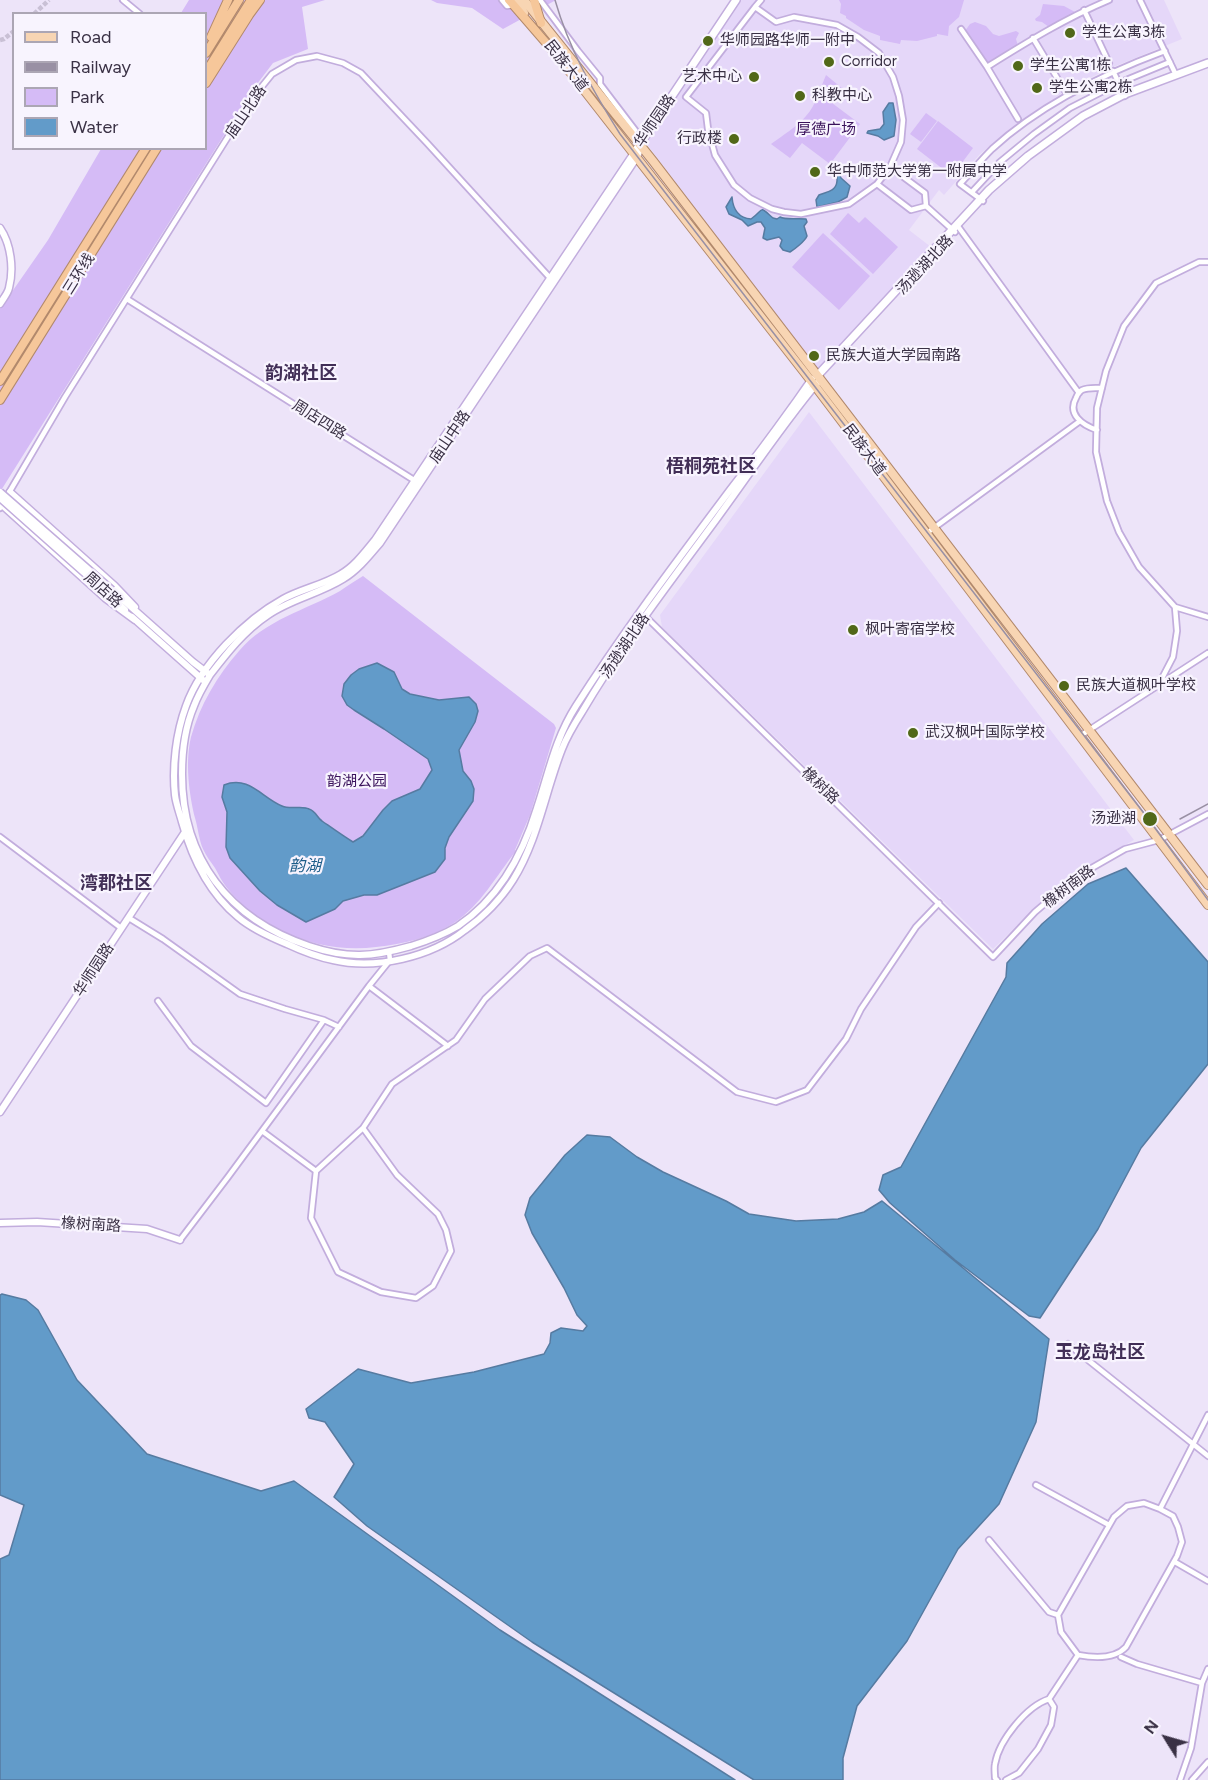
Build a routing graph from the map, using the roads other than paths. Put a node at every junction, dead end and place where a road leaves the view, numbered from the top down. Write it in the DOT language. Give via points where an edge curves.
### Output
graph roads {
  1 [pos="228,0"];
  2 [pos="239,0"];
  3 [pos="251,0"];
  4 [pos="259,0"];
  5 [pos="502,0"];
  6 [pos="524,0"];
  7 [pos="534,0"];
  8 [pos="540,0"];
  9 [pos="736,0"];
  10 [pos="761,0"];
  11 [pos="1109,0"];
  12 [pos="1140,0"];
  13 [pos="127,1"];
  14 [pos="512,2"];
  15 [pos="755,7"];
  16 [pos="1084,10"];
  17 [pos="138,12"];
  18 [pos="541,23"];
  19 [pos="961,29"];
  20 [pos="1033,38"];
  21 [pos="207,45"];
  22 [pos="207,51"];
  23 [pos="1165,51"];
  24 [pos="554,52"];
  25 [pos="1170,62"];
  26 [pos="1108,63"];
  27 [pos="1208,65"];
  28 [pos="987,67"];
  29 [pos="207,70"];
  30 [pos="1113,71"];
  31 [pos="1177,76"];
  32 [pos="207,81"];
  33 [pos="1119,83"];
  34 [pos="1065,91"];
  35 [pos="1125,96"];
  36 [pos="1018,119"];
  37 [pos="635,130"];
  38 [pos="640,146"];
  39 [pos="145,150"];
  40 [pos="156,150"];
  41 [pos="636,155"];
  42 [pos="891,167"];
  43 [pos="877,184"];
  44 [pos="972,192"];
  45 [pos="982,200"];
  46 [pos="926,206"];
  47 [pos="0,228"];
  48 [pos="956,229"];
  49 [pos="1208,261"];
  50 [pos="552,280"];
  51 [pos="127,299"];
  52 [pos="0,304"];
  53 [pos="816,380"];
  54 [pos="0,381"];
  55 [pos="1102,388"];
  56 [pos="1079,393"];
  57 [pos="0,400"];
  58 [pos="1080,421"];
  59 [pos="1097,430"];
  60 [pos="417,482"];
  61 [pos="0,492"];
  62 [pos="10,492"];
  63 [pos="1,503"];
  64 [pos="935,527"];
  65 [pos="927,533"];
  66 [pos="110,592"];
  67 [pos="1175,607"];
  68 [pos="645,616"];
  69 [pos="138,617"];
  70 [pos="1208,617"];
  71 [pos="1208,652"];
  72 [pos="207,673"];
  73 [pos="203,680"];
  74 [pos="1158,685"];
  75 [pos="1089,730"];
  76 [pos="1080,736"];
  77 [pos="1208,814"];
  78 [pos="188,831"];
  79 [pos="1170,835"];
  80 [pos="0,837"];
  81 [pos="1159,840"];
  82 [pos="1208,885"];
  83 [pos="939,903"];
  84 [pos="1208,904"];
  85 [pos="129,918"];
  86 [pos="121,928"];
  87 [pos="388,952"];
  88 [pos="993,957"];
  89 [pos="390,960"];
  90 [pos="369,986"];
  91 [pos="158,1000"];
  92 [pos="324,1020"];
  93 [pos="339,1027"];
  94 [pos="448,1046"];
  95 [pos="0,1113"];
  96 [pos="363,1128"];
  97 [pos="262,1131"];
  98 [pos="316,1171"];
  99 [pos="0,1222"];
  100 [pos="180,1240"];
  101 [pos="1068,1344"];
  102 [pos="1208,1415"];
  103 [pos="1192,1445"];
  104 [pos="1208,1456"];
  105 [pos="1036,1485"];
  106 [pos="1160,1509"];
  107 [pos="1109,1525"];
  108 [pos="989,1540"];
  109 [pos="1174,1562"];
  110 [pos="1208,1581"];
  111 [pos="1058,1615"];
  112 [pos="1078,1655"];
  113 [pos="1121,1657"];
  114 [pos="1208,1669"];
  115 [pos="1202,1683"];
  116 [pos="1049,1699"];
  117 [pos="1208,1762"];
  118 [pos="997,1780"];
  119 [pos="1006,1780"];
  120 [pos="1180,1780"];
  121 [pos="1192,1780"];
  1 -- 21 [label="highway"];
  2 -- 22 [label="highway"];
  3 -- 29 [label="highway"];
  4 -- 32 [label="highway"];
  5 -- 14 [label="street" via="507,6"];
  6 -- 18 [label="main road, 民族大道"];
  7 -- 18 [label="highway"];
  8 -- 37 [label="street"];
  9 -- 38 [label="main road, 华师园路"];
  10 -- 15 [label="street"];
  11 -- 16 [label="street"];
  12 -- 23 [label="street"];
  13 -- 17 [label="street"];
  14 -- 24 [label="highway"];
  15 -- 42 [label="street" via="776,22 794,17 837,25 879,53 893,77 903,120 901,142"];
  15 -- 43 [label="street" via="686,97 706,113 715,155 734,185 758,204 801,214 849,204"];
  16 -- 20 [label="street"];
  16 -- 26 [label="street"];
  18 -- 38 [label="main road, 民族大道"];
  19 -- 28 [label="street"];
  20 -- 28 [label="street"];
  20 -- 34 [label="street"];
  23 -- 25 [label="street"];
  23 -- 30 [label="street"];
  24 -- 41 [label="main road, 民族大道"];
  25 -- 31 [label="street"];
  25 -- 33 [label="street"];
  27 -- 31 [label="main road, 汤逊湖北路"];
  28 -- 36 [label="street"];
  30 -- 33 [label="street"];
  30 -- 44 [label="street" via="1067,95 992,149 960,184"];
  31 -- 35 [label="main road, 汤逊湖北路"];
  33 -- 35 [label="street"];
  33 -- 44 [label="street" via="1070,108 1034,134 999,162"];
  35 -- 45 [label="main road, 汤逊湖北路" via="1084,119 1030,158"];
  38 -- 41 [label="main road, 华师园路"];
  38 -- 53 [label="main road, 民族大道"];
  39 -- 54 [label="highway, 三环线"];
  40 -- 57 [label="highway, 三环线"];
  41 -- 50 [label="street, 庙山中路"];
  41 -- 53 [label="main road, 民族大道"];
  42 -- 43 [label="street"];
  42 -- 46 [label="street" via="925,193"];
  43 -- 46 [label="street" via="911,210"];
  44 -- 45 [label="street"];
  45 -- 48 [label="main road, 汤逊湖北路"];
  46 -- 48 [label="street"];
  47 -- 52 [label="street" via="10,248 11,268 9,289"];
  48 -- 53 [label="main road, 汤逊湖北路"];
  48 -- 56 [label="street"];
  49 -- 55 [label="street" via="1156,283 1124,326"];
  50 -- 51 [label="street, 庙山北路" via="361,73 317,56 296,60 273,74 258,91"];
  50 -- 60 [label="street, 庙山中路"];
  51 -- 60 [label="street, 周店四路"];
  51 -- 62 [label="street, 庙山北路"];
  53 -- 64 [label="main road, 民族大道"];
  53 -- 65 [label="main road, 民族大道"];
  53 -- 68 [label="street, 汤逊湖北路"];
  53 -- 87 [label="street, 汤逊湖北路" via="639,611 575,708 560,733 526,837 506,878 476,911 447,933"];
  55 -- 56 [label="street"];
  55 -- 59 [label="street"];
  56 -- 58 [label="street" via="1074,410"];
  58 -- 59 [label="street"];
  58 -- 64 [label="street"];
  59 -- 67 [label="street" via="1098,462 1119,532 1139,567"];
  60 -- 72 [label="street, 庙山中路" via="359,560 340,574 263,612 233,638"];
  61 -- 66 [label="street, 周店路, bridge"];
  62 -- 63 [label="street, 庙山北路"];
  62 -- 69 [label="street" via="129,599"];
  63 -- 66 [label="street, 周店路, bridge"];
  63 -- 69 [label="street" via="105,598"];
  64 -- 65 [label="street"];
  64 -- 75 [label="main road, 民族大道"];
  65 -- 76 [label="main road, 民族大道"];
  66 -- 69 [label="street, 周店路"];
  67 -- 70 [label="street"];
  67 -- 74 [label="street" via="1173,657"];
  68 -- 83 [label="street, 橡树路"];
  68 -- 89 [label="street, 汤逊湖北路" via="563,746 530,846 513,881 483,916 450,941"];
  69 -- 72 [label="street, 周店路"];
  69 -- 73 [label="street, 周店路"];
  71 -- 74 [label="street"];
  72 -- 73 [label="street, 庙山中路"];
  73 -- 78 [label="street, 汤逊湖北路" via="187,702 177,744 175,797"];
  74 -- 75 [label="street"];
  75 -- 76 [label="street"];
  75 -- 79 [label="main road, 民族大道"];
  76 -- 81 [label="main road, 民族大道"];
  77 -- 79 [label="street, 橡树南路"];
  78 -- 85 [label="street, 华师园路"];
  78 -- 87 [label="street, 汤逊湖北路" via="211,877 241,910 261,924 296,942 334,953 374,956"];
  78 -- 89 [label="street, 汤逊湖北路" via="195,860 211,887 237,916 255,929 335,961"];
  79 -- 81 [label="street, 橡树南路"];
  79 -- 82 [label="main road, 民族大道"];
  80 -- 86 [label="street"];
  81 -- 84 [label="main road, 民族大道"];
  81 -- 88 [label="street, 橡树南路" via="1125,849 1076,877 1035,912"];
  83 -- 88 [label="street, 橡树路"];
  83 -- 94 [label="street" via="916,927 861,1009 846,1039 807,1090 776,1102 737,1092 547,948 530,956 485,999"];
  85 -- 86 [label="street, 华师园路"];
  85 -- 92 [label="street" via="240,994"];
  86 -- 95 [label="street, 华师园路"];
  87 -- 89 [label="street"];
  89 -- 90 [label="street"];
  90 -- 93 [label="street"];
  90 -- 94 [label="street"];
  91 -- 92 [label="street" via="191,1046 266,1103"];
  92 -- 93 [label="street"];
  93 -- 97 [label="street"];
  94 -- 96 [label="street" via="392,1084"];
  96 -- 98 [label="street"];
  96 -- 98 [label="street" via="397,1175 438,1214 446,1230 451,1251 433,1286 416,1299 381,1292 338,1272 311,1218"];
  97 -- 98 [label="street"];
  97 -- 100 [label="street"];
  99 -- 100 [label="street, 橡树南路" via="147,1229"];
  101 -- 103 [label="street"];
  102 -- 103 [label="street"];
  103 -- 104 [label="street"];
  103 -- 106 [label="street"];
  105 -- 107 [label="street"];
  106 -- 107 [label="street" via="1144,1503 1127,1506"];
  106 -- 109 [label="street" via="1173,1516 1182,1542"];
  107 -- 111 [label="street"];
  108 -- 111 [label="street" via="1049,1612"];
  109 -- 110 [label="street"];
  109 -- 112 [label="street" via="1120,1654 1091,1658"];
  111 -- 112 [label="street" via="1061,1632"];
  112 -- 116 [label="street"];
  113 -- 115 [label="street"];
  114 -- 115 [label="street"];
  115 -- 120 [label="street" via="1191,1748"];
  116 -- 118 [label="street" via="1039,1702 1020,1719 1004,1743 995,1762"];
  116 -- 119 [label="street" via="1054,1707 1038,1749 1019,1773"];
  117 -- 121 [label="street"];
}
